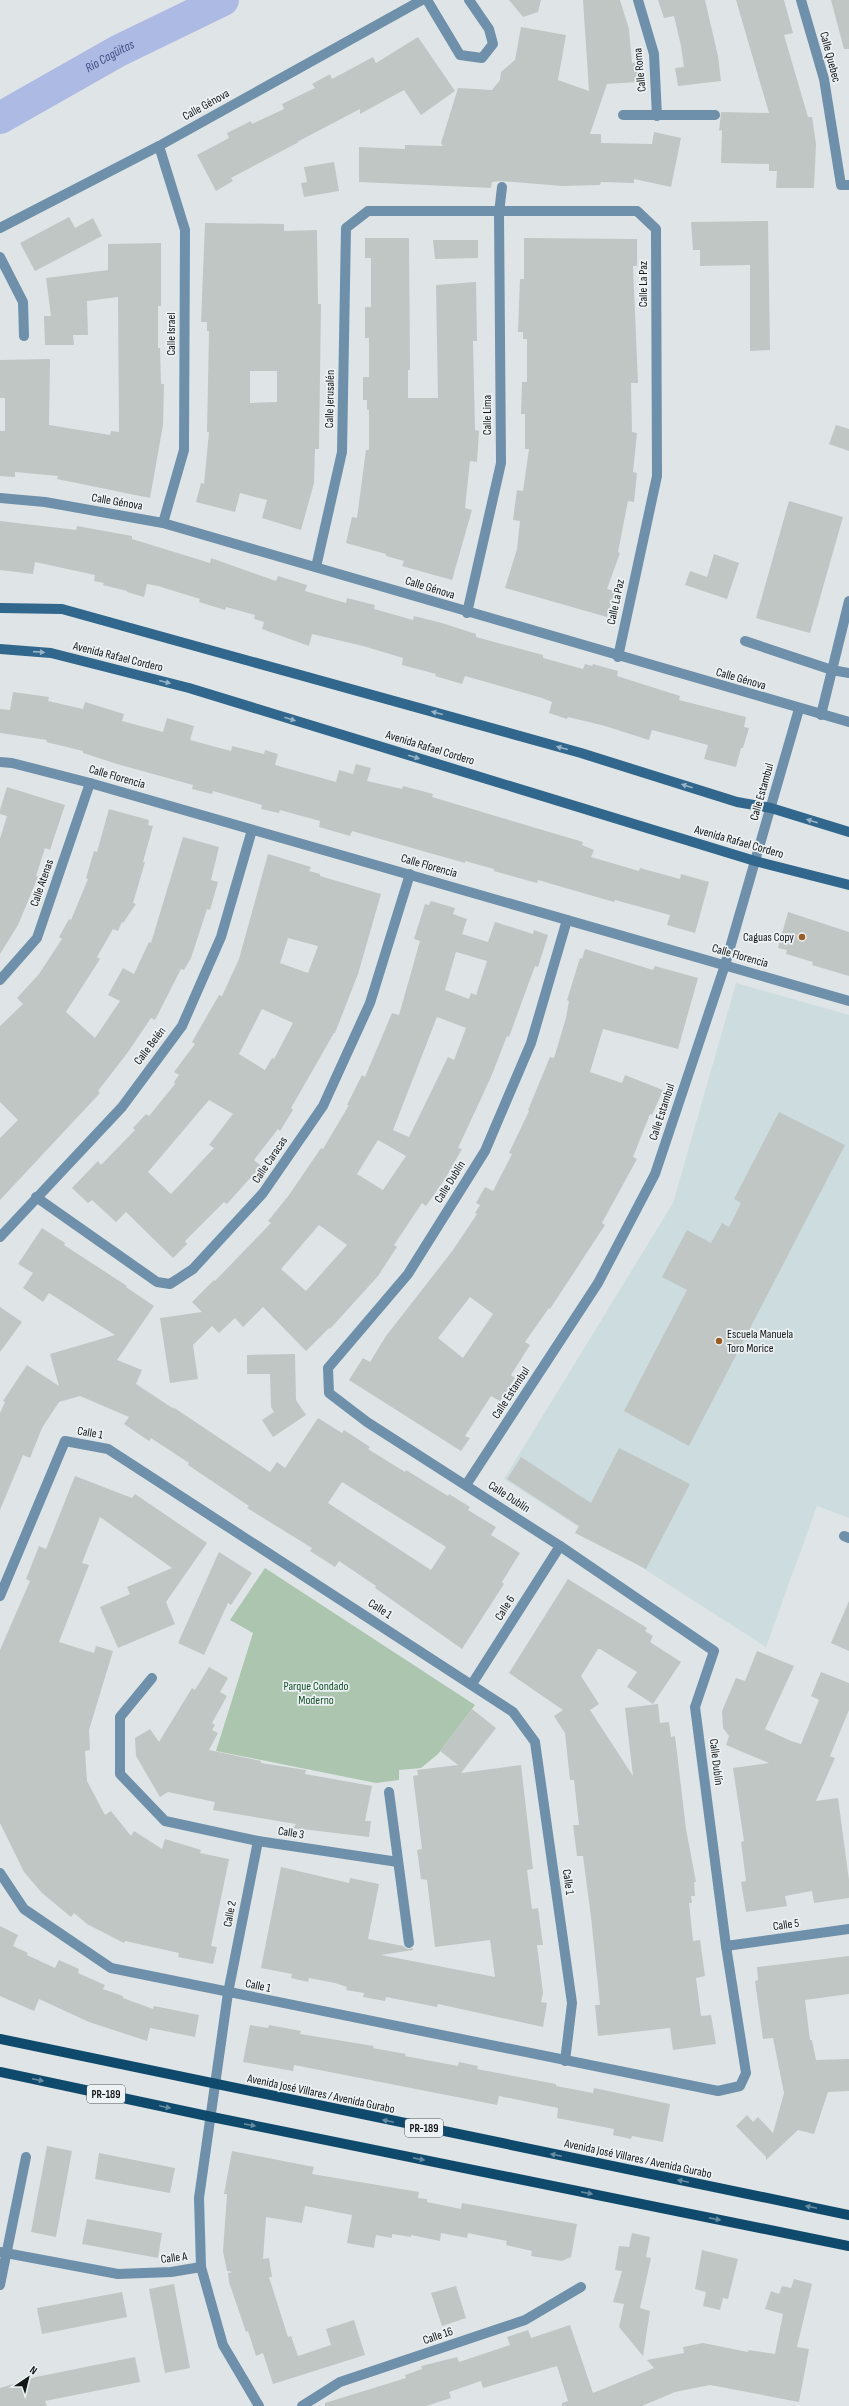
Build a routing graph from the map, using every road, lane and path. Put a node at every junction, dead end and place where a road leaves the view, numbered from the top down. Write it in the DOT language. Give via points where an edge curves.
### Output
graph roads {
  1 [pos="422,0"];
  2 [pos="427,0"];
  3 [pos="469,0"];
  4 [pos="638,0"];
  5 [pos="801,0"];
  6 [pos="623,115"];
  7 [pos="714,115"];
  8 [pos="657,116"];
  9 [pos="159,146"];
  10 [pos="849,185"];
  11 [pos="502,188"];
  12 [pos="499,213"];
  13 [pos="0,228"];
  14 [pos="346,228"];
  15 [pos="0,257"];
  16 [pos="24,336"];
  17 [pos="0,498"];
  18 [pos="163,523"];
  19 [pos="316,567"];
  20 [pos="849,602"];
  21 [pos="0,608"];
  22 [pos="467,613"];
  23 [pos="847,614"];
  24 [pos="745,641"];
  25 [pos="0,649"];
  26 [pos="618,657"];
  27 [pos="832,670"];
  28 [pos="849,673"];
  29 [pos="799,709"];
  30 [pos="821,715"];
  31 [pos="849,722"];
  32 [pos="0,762"];
  33 [pos="90,783"];
  34 [pos="770,808"];
  35 [pos="252,830"];
  36 [pos="849,832"];
  37 [pos="755,861"];
  38 [pos="410,874"];
  39 [pos="849,885"];
  40 [pos="567,920"];
  41 [pos="725,965"];
  42 [pos="0,980"];
  43 [pos="849,1001"];
  44 [pos="36,1197"];
  45 [pos="0,1237"];
  46 [pos="466,1485"];
  47 [pos="560,1546"];
  48 [pos="0,1596"];
  49 [pos="152,1678"];
  50 [pos="472,1684"];
  51 [pos="390,1792"];
  52 [pos="258,1841"];
  53 [pos="398,1862"];
  54 [pos="0,1873"];
  55 [pos="849,1929"];
  56 [pos="409,1943"];
  57 [pos="726,1946"];
  58 [pos="228,1993"];
  59 [pos="0,2039"];
  60 [pos="565,2061"];
  61 [pos="0,2072"];
  62 [pos="216,2086"];
  63 [pos="692,2086"];
  64 [pos="212,2117"];
  65 [pos="26,2157"];
  66 [pos="849,2215"];
  67 [pos="849,2246"];
  68 [pos="4,2253"];
  69 [pos="201,2267"];
  70 [pos="0,2285"];
  71 [pos="581,2287"];
  72 [pos="259,2406"];
  73 [pos="302,2406"];
  1 -- 9 [label="street, Calle Génova"];
  2 -- 3 [label="street" via="460,55 482,58 493,44 489,29"];
  4 -- 8 [label="street, Calle Roma" via="654,54"];
  5 -- 10 [label="street, Calle Quebec" via="824,79 841,185"];
  6 -- 8 [label="street"];
  7 -- 8 [label="street"];
  9 -- 13 [label="street, Calle Génova"];
  9 -- 18 [label="street, Calle Israel" via="185,230 184,450"];
  11 -- 12 [label="street, Calle Lima"];
  12 -- 14 [label="street, Calle La Paz" via="368,212"];
  12 -- 22 [label="street, Calle Lima" via="501,463"];
  12 -- 26 [label="street, Calle La Paz" via="637,211 656,229 656,476"];
  14 -- 19 [label="street, Calle Jerusalén" via="342,452"];
  15 -- 16 [label="street" via="23,302"];
  17 -- 18 [label="street, Calle Génova" via="45,502"];
  18 -- 19 [label="street, Calle Génova"];
  19 -- 22 [label="street, Calle Génova"];
  20 -- 23 [label="street"];
  34 -- 21 [label="main road, one-way" via="737,802 580,753 62,609"];
  22 -- 26 [label="street, Calle Génova"];
  23 -- 27 [label="street"];
  24 -- 27 [label="street"];
  25 -- 37 [label="main road, Avenida Rafael Cordero, one-way" via="51,653 189,688"];
  26 -- 29 [label="street, Calle Génova"];
  27 -- 28 [label="street"];
  27 -- 30 [label="street"];
  29 -- 30 [label="street, Calle Génova"];
  29 -- 34 [label="street, Calle Estambul"];
  30 -- 31 [label="street, Calle Génova"];
  32 -- 33 [label="street, Calle Florencia"];
  33 -- 35 [label="street, Calle Florencia"];
  33 -- 42 [label="street, Calle Atenas" via="37,938"];
  36 -- 34 [label="main road, one-way"];
  34 -- 37 [label="street, Calle Estambul"];
  35 -- 38 [label="street, Calle Florencia"];
  35 -- 44 [label="street, Calle Belén" via="221,937 182,1026 122,1107"];
  37 -- 39 [label="main road, Avenida Rafael Cordero"];
  37 -- 41 [label="street, Calle Estambul"];
  38 -- 40 [label="street, Calle Florencia"];
  38 -- 44 [label="street, Calle Caracas" via="370,1003 323,1106 263,1194 193,1269 170,1284 157,1282"];
  40 -- 41 [label="street, Calle Florencia"];
  40 -- 46 [label="street, Calle Dublín" via="531,1043 485,1151 408,1274 328,1368 329,1393 367,1422"];
  41 -- 43 [label="street, Calle Florencia"];
  41 -- 46 [label="street, Calle Estambul" via="655,1174 598,1283"];
  44 -- 45 [label="street, Calle Belén"];
  46 -- 47 [label="street, Calle Dublín"];
  47 -- 50 [label="street, Calle 6"];
  47 -- 57 [label="street, Calle Dublín" via="714,1651 695,1707"];
  48 -- 50 [label="street, Calle 1" via="65,1441 108,1449"];
  49 -- 52 [label="street, Calle 3" via="120,1717 120,1774 165,1821"];
  50 -- 60 [label="street, Calle 1" via="513,1712 535,1742 572,2003"];
  51 -- 53 [label="street"];
  52 -- 53 [label="street, Calle 3"];
  52 -- 58 [label="street, Calle 2"];
  53 -- 56 [label="street"];
  54 -- 58 [label="street, Calle 1" via="24,1909 111,1968"];
  55 -- 57 [label="street, Calle 5"];
  57 -- 63 [label="street, Calle Dublín" via="746,2073 740,2086 718,2091"];
  58 -- 60 [label="street, Calle 1"];
  58 -- 62 [label="street, Calle 1"];
  59 -- 62 [label="main road, Avenida José Villares / Avenida Gurabo / PR-189"];
  60 -- 63 [label="street, Calle 1"];
  61 -- 64 [label="main road, PR-189, one-way"];
  62 -- 64 [label="street, Calle 1"];
  66 -- 62 [label="main road, Avenida José Villares / Avenida Gurabo / PR-189, one-way"];
  64 -- 67 [label="main road, PR-189, one-way"];
  64 -- 69 [label="street, Calle 1" via="199,2198"];
  65 -- 68 [label="street"];
  68 -- 69 [label="street, Calle A" via="118,2274 170,2272"];
  68 -- 70 [label="street"];
  69 -- 72 [label="street, Calle A" via="222,2345"];
  71 -- 73 [label="street, Calle 16" via="525,2320 340,2382"];
}
